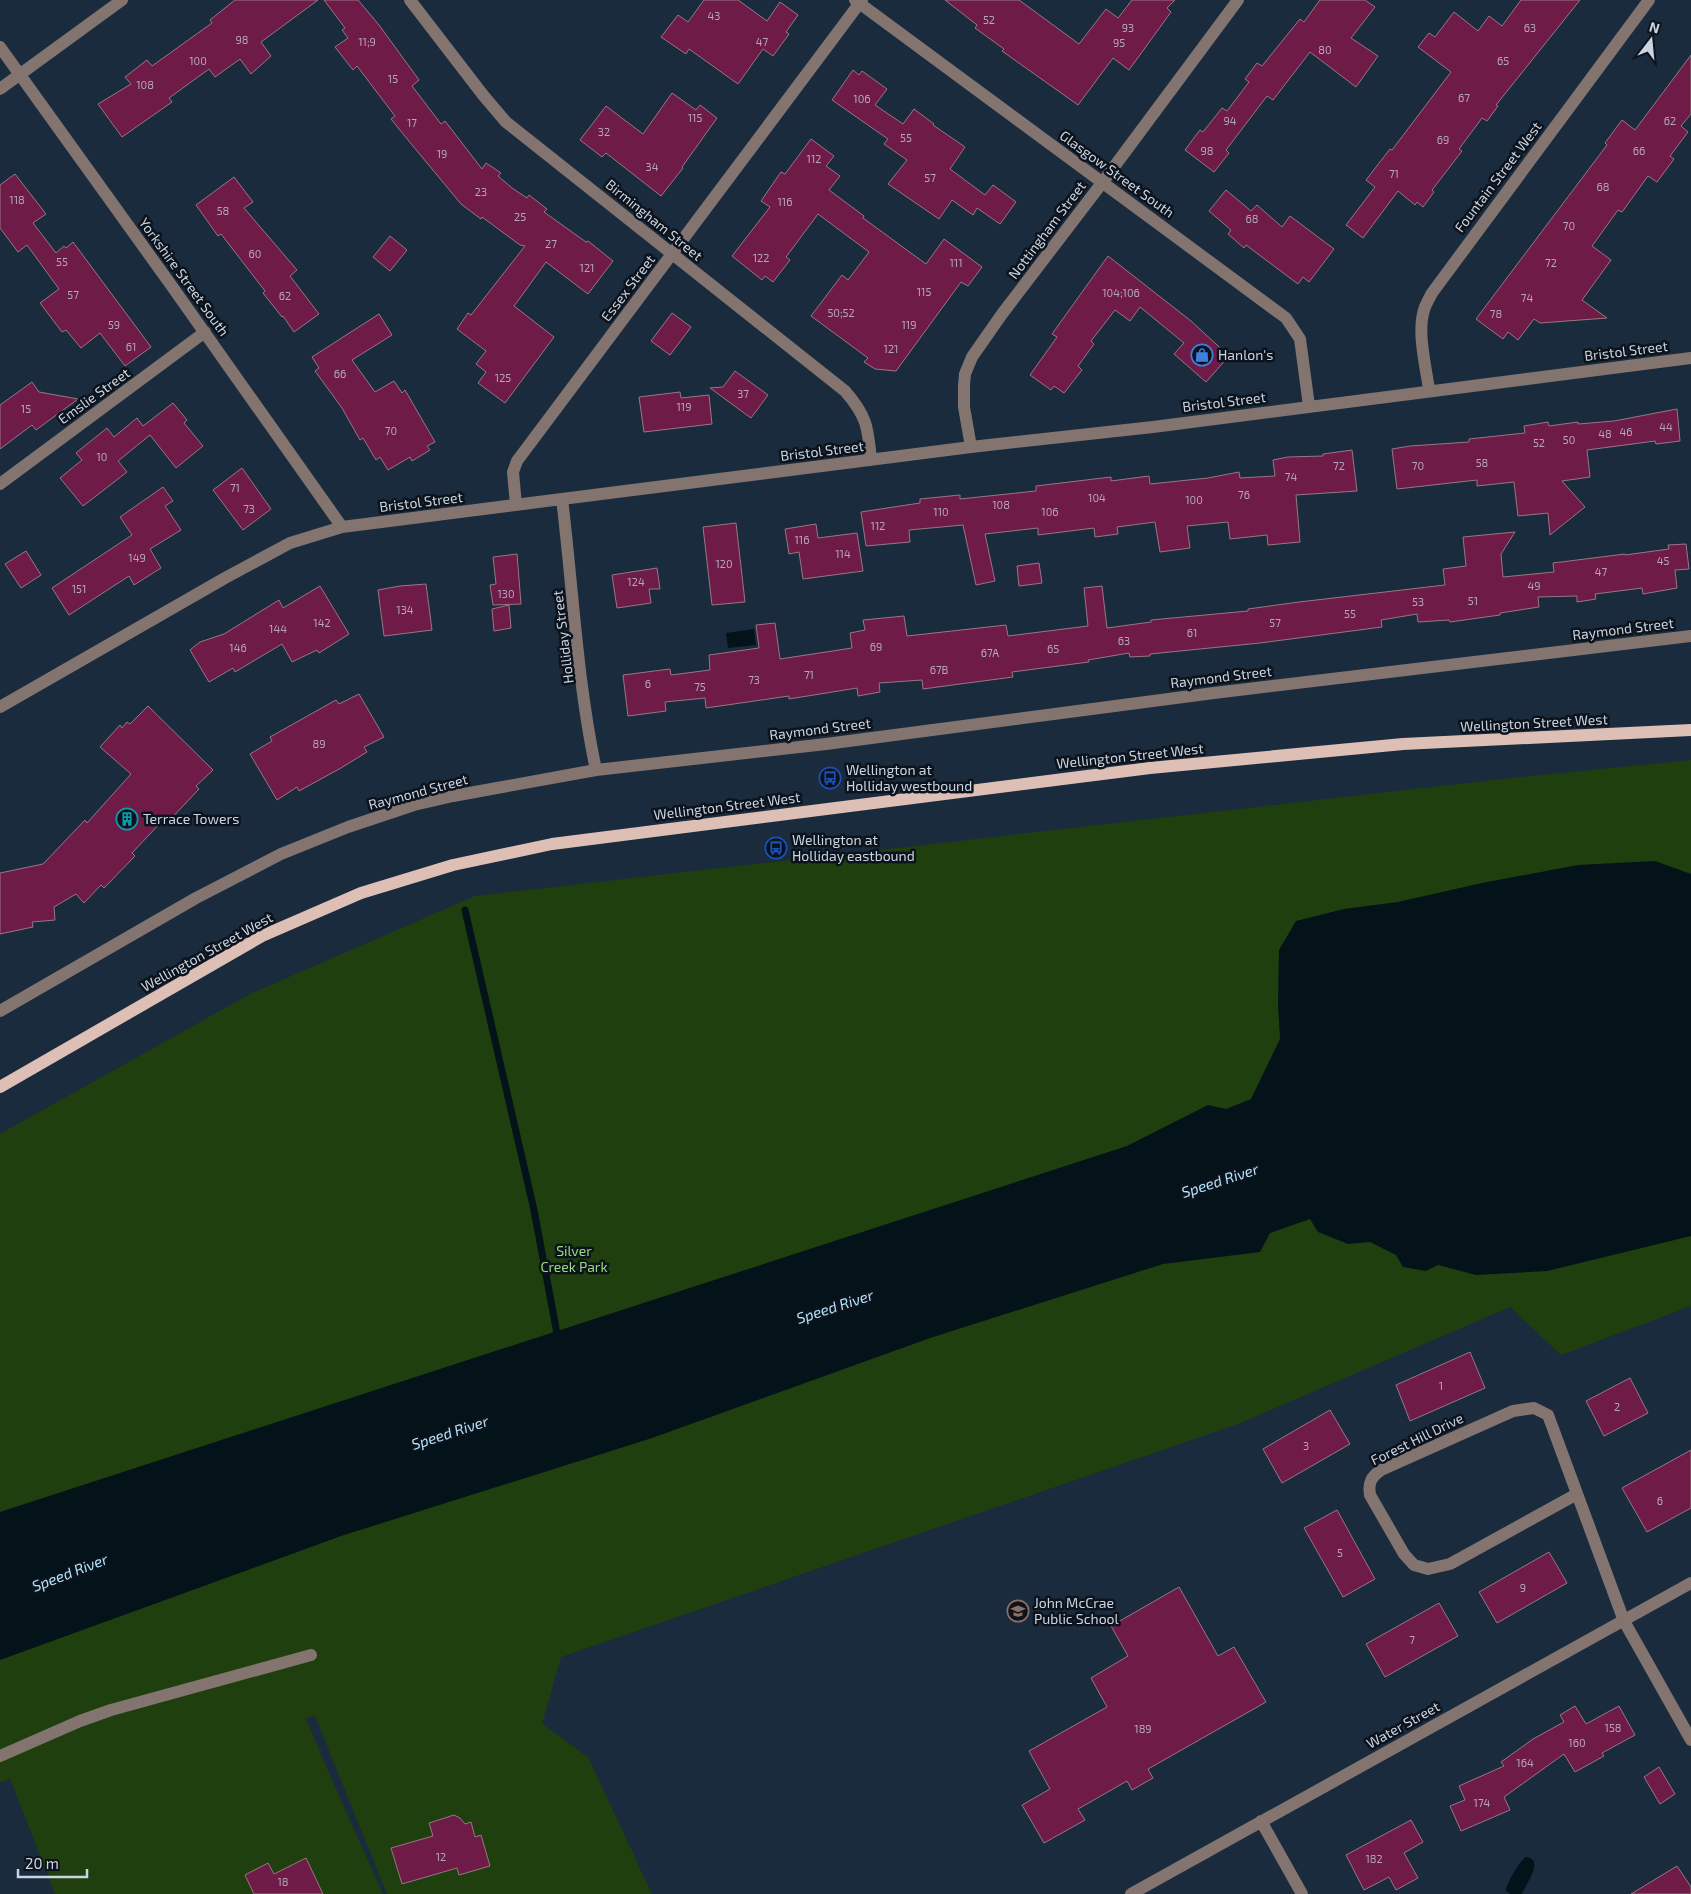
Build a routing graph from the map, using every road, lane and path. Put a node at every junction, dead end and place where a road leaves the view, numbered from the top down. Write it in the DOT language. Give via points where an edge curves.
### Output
graph roads {
  1 [pos="122,0"];
  2 [pos="410,0"];
  3 [pos="1238,0"];
  4 [pos="1649,0"];
  5 [pos="859,1"];
  6 [pos="0,46"];
  7 [pos="20,74"];
  8 [pos="0,89"];
  9 [pos="1102,183"];
  10 [pos="672,254"];
  11 [pos="205,332"];
  12 [pos="1691,358"];
  13 [pos="1429,390"];
  14 [pos="1309,406"];
  15 [pos="971,447"];
  16 [pos="871,460"];
  17 [pos="0,484"];
  18 [pos="562,499"];
  19 [pos="516,505"];
  20 [pos="342,527"];
  21 [pos="1691,636"];
  22 [pos="0,707"];
  23 [pos="1691,730"];
  24 [pos="596,770"];
  25 [pos="0,1011"];
  26 [pos="0,1087"];
  27 [pos="1577,1494"];
  28 [pos="1691,1583"];
  29 [pos="1624,1621"];
  30 [pos="311,1656"];
  31 [pos="1691,1740"];
  32 [pos="0,1756"];
  33 [pos="1261,1821"];
  34 [pos="1131,1894"];
  35 [pos="1302,1894"];
  1 -- 7 [label="street"];
  2 -- 10 [label="street, Birmingham Street" via="506,122"];
  3 -- 9 [label="street, Nottingham Street"];
  4 -- 13 [label="street, Fountain Street West" via="1432,292 1422,319"];
  5 -- 9 [label="street, Glasgow Street South"];
  5 -- 10 [label="street, Essex Street"];
  6 -- 7 [label="street, Yorkshire Street South"];
  7 -- 8 [label="street"];
  7 -- 11 [label="street, Yorkshire Street South"];
  9 -- 14 [label="street, Glasgow Street South" via="1286,318 1300,339"];
  9 -- 15 [label="street, Nottingham Street" via="972,358 965,374 964,390"];
  10 -- 16 [label="street, Birmingham Street" via="845,391 862,414 868,430"];
  10 -- 19 [label="street, Essex Street" via="517,462 513,472"];
  11 -- 17 [label="street, Emslie Street"];
  11 -- 20 [label="street, Yorkshire Street South"];
  12 -- 13 [label="street, Bristol Street"];
  13 -- 14 [label="street, Bristol Street"];
  14 -- 15 [label="street, Bristol Street"];
  15 -- 16 [label="street, Bristol Street"];
  16 -- 18 [label="street, Bristol Street"];
  18 -- 19 [label="street, Bristol Street"];
  18 -- 24 [label="street, Holliday Street"];
  19 -- 20 [label="street, Bristol Street"];
  20 -- 22 [label="street, Bristol Street" via="290,543"];
  21 -- 24 [label="street, Raymond Street"];
  23 -- 26 [label="main road, Wellington Street West" via="1403,744 1160,767 527,849 453,865 361,893 262,936"];
  24 -- 25 [label="street, Raymond Street" via="414,806 348,827 281,854 196,898"];
  27 -- 27 [label="street, Forest Hill Drive" via="1548,1415 1534,1408 1513,1411 1381,1470 1372,1476 1368,1485 1370,1495 1404,1554 1414,1565 1428,1569 1450,1564"];
  27 -- 29 [label="street, Forest Hill Drive"];
  28 -- 29 [label="street, Water Street"];
  29 -- 31 [label="street, Forest Hill Drive"];
  29 -- 33 [label="street, Water Street"];
  30 -- 32 [label="street" via="111,1710"];
  33 -- 34 [label="street, Water Street"];
  33 -- 35 [label="street"];
}
